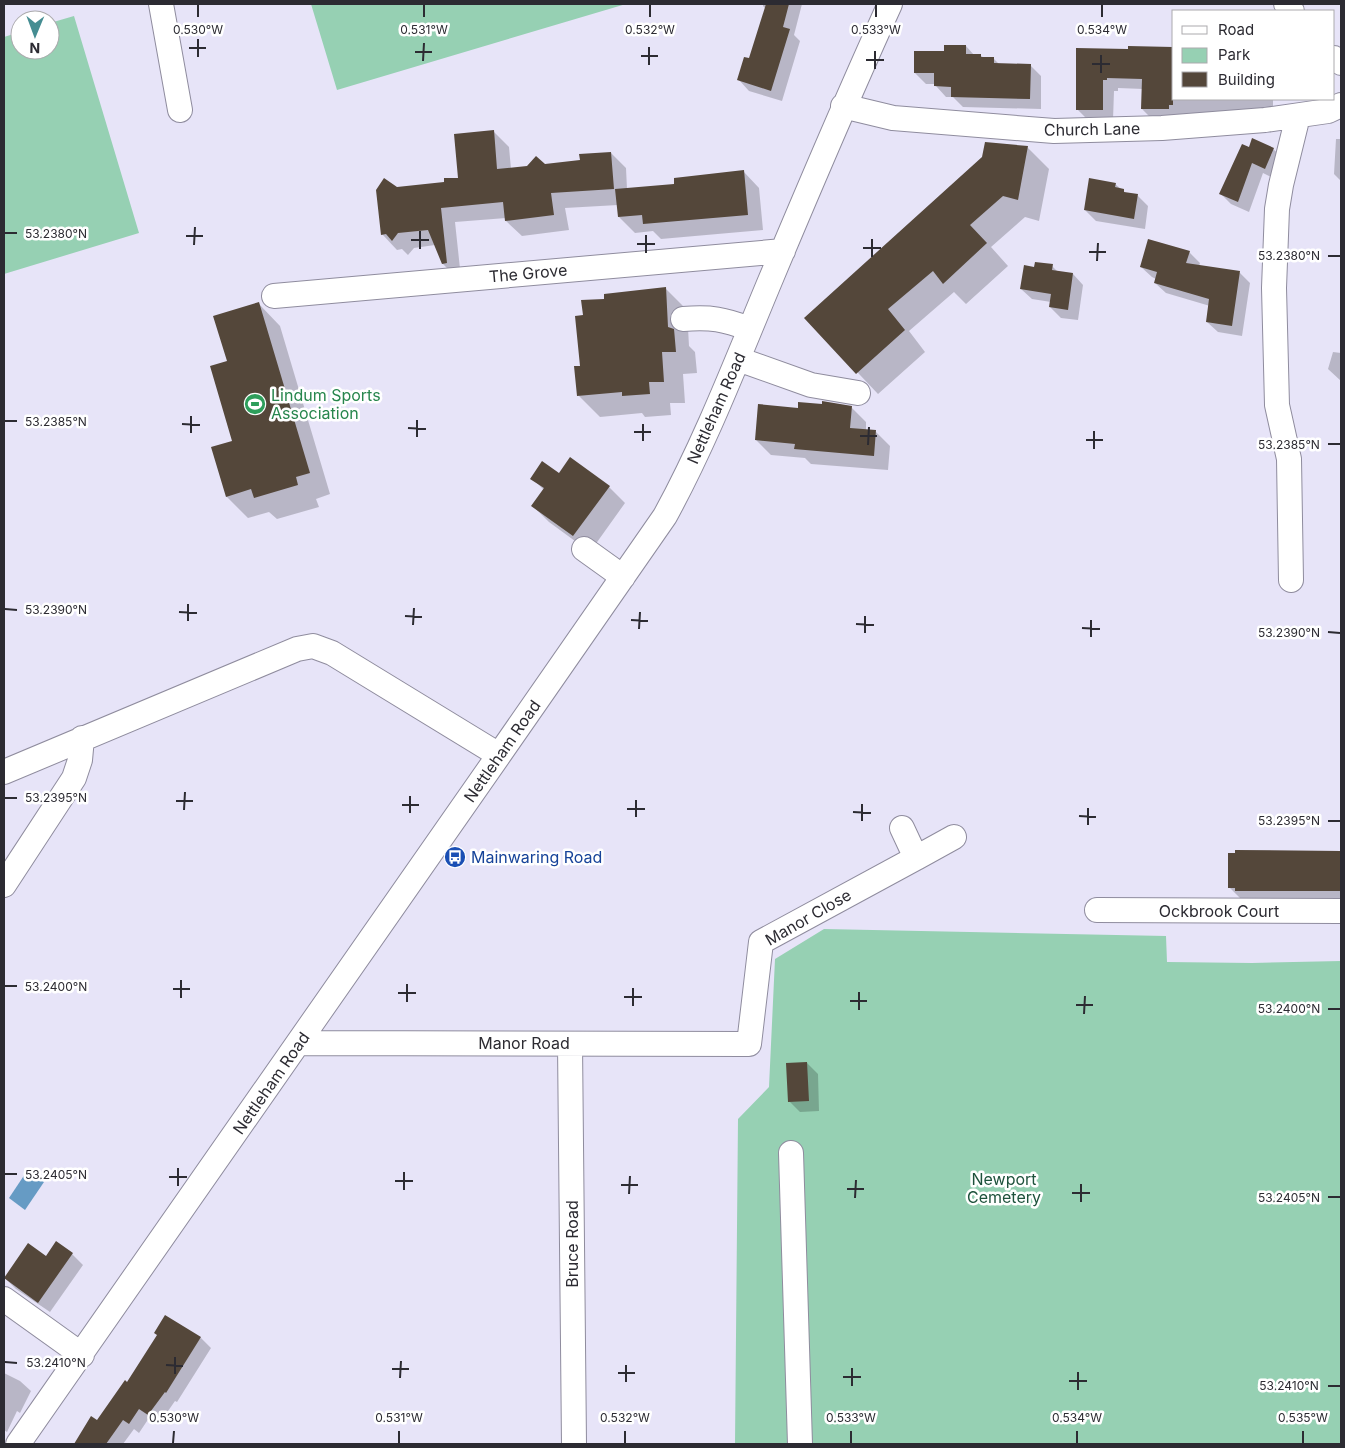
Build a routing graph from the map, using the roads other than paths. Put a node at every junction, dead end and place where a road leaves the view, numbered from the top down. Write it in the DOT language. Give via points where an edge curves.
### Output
graph roads {
  1 [pos="161,4"];
  2 [pos="890,4"];
  3 [pos="1341,105"];
  4 [pos="843,106"];
  5 [pos="180,110"];
  6 [pos="1298,116"];
  7 [pos="782,251"];
  8 [pos="274,296"];
  9 [pos="683,318"];
  10 [pos="750,329"];
  11 [pos="738,359"];
  12 [pos="858,393"];
  13 [pos="584,549"];
  14 [pos="623,576"];
  15 [pos="1291,580"];
  16 [pos="82,738"];
  17 [pos="499,756"];
  18 [pos="4,772"];
  19 [pos="902,828"];
  20 [pos="954,837"];
  21 [pos="916,858"];
  22 [pos="4,885"];
  23 [pos="1096,910"];
  24 [pos="1341,911"];
  25 [pos="299,1043"];
  26 [pos="570,1044"];
  27 [pos="749,1044"];
  28 [pos="791,1152"];
  29 [pos="4,1298"];
  30 [pos="82,1355"];
  31 [pos="18,1444"];
  32 [pos="574,1444"];
  33 [pos="800,1444"];
  1 -- 5 [label="street"];
  2 -- 4 [label="street, Nettleham Road"];
  3 -- 6 [label="street, Church Lane" via="1328,111"];
  4 -- 6 [label="street, Church Lane" via="893,118 1054,131 1162,128"];
  4 -- 7 [label="street, Nettleham Road"];
  6 -- 15 [label="street" via="1277,209 1274,288 1277,405 1289,459"];
  7 -- 8 [label="street, The Grove"];
  7 -- 10 [label="street, Nettleham Road"];
  9 -- 10 [label="street" via="708,317"];
  10 -- 11 [label="street, Nettleham Road"];
  11 -- 12 [label="street" via="811,385"];
  11 -- 14 [label="street, Nettleham Road" via="684,480"];
  13 -- 14 [label="street"];
  14 -- 17 [label="street, Nettleham Road"];
  16 -- 17 [label="street" via="297,649 313,646 332,653"];
  16 -- 18 [label="street"];
  16 -- 22 [label="street" via="74,778"];
  17 -- 25 [label="street, Nettleham Road"];
  19 -- 21 [label="street"];
  20 -- 21 [label="street"];
  21 -- 27 [label="street, Manor Close" via="760,942"];
  23 -- 24 [label="street, Ockbrook Court"];
  25 -- 26 [label="street, Manor Road"];
  25 -- 30 [label="street, Nettleham Road"];
  26 -- 27 [label="street, Manor Road"];
  26 -- 32 [label="street, Bruce Road"];
  28 -- 33 [label="street"];
  29 -- 30 [label="street"];
  30 -- 31 [label="street, Nettleham Road"];
}
